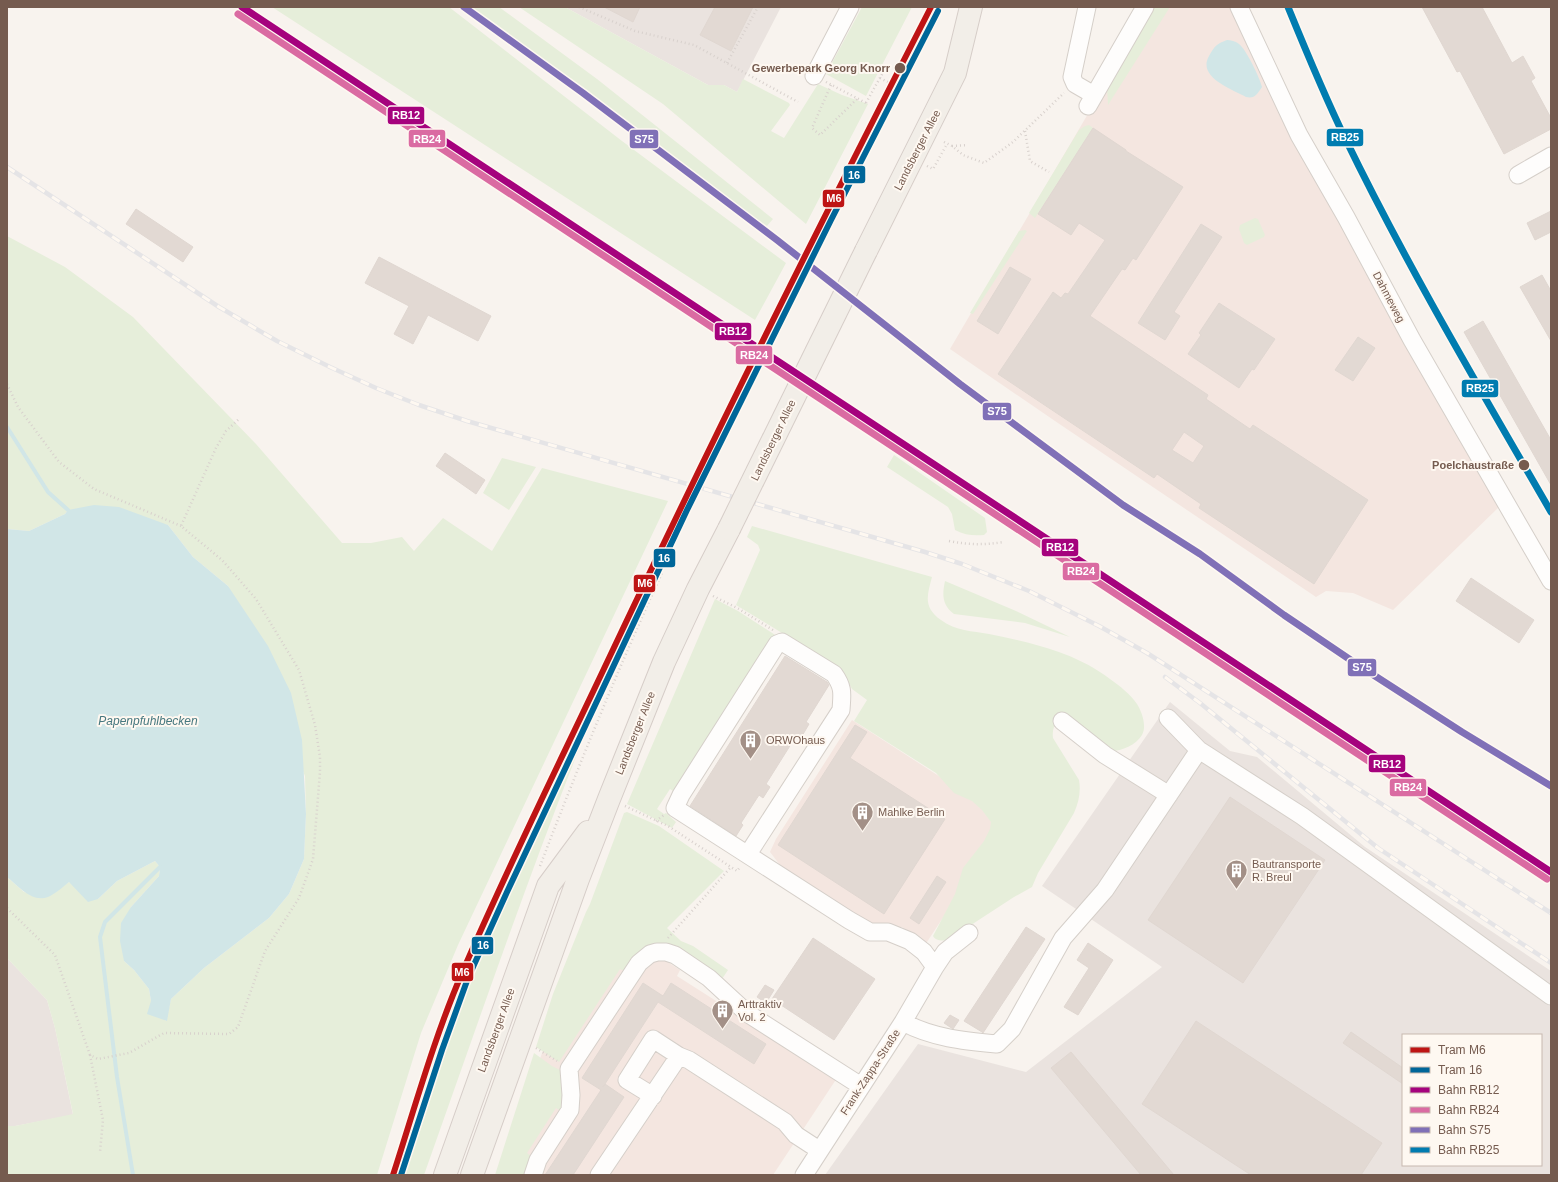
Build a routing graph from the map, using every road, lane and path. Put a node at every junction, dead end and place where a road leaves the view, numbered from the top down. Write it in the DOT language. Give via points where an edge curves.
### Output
graph roads {
  1 [pos="579,7"];
  2 [pos="758,7"];
  3 [pos="971,7"];
  4 [pos="1087,7"];
  5 [pos="1145,7"];
  6 [pos="1239,7"];
  7 [pos="846,8"];
  8 [pos="727,63"];
  9 [pos="886,67"];
  10 [pos="814,76"];
  11 [pos="880,78"];
  12 [pos="1075,84"];
  13 [pos="903,90"];
  14 [pos="858,98"];
  15 [pos="798,102"];
  16 [pos="880,121"];
  17 [pos="1025,131"];
  18 [pos="876,141"];
  19 [pos="968,144"];
  20 [pos="952,146"];
  21 [pos="1551,156"];
  22 [pos="928,166"];
  23 [pos="1049,172"];
  24 [pos="1518,175"];
  25 [pos="7,384"];
  26 [pos="240,418"];
  27 [pos="181,526"];
  28 [pos="949,541"];
  29 [pos="1004,542"];
  30 [pos="1551,581"];
  31 [pos="715,596"];
  32 [pos="782,642"];
  33 [pos="1168,718"];
  34 [pos="1062,721"];
  35 [pos="1199,750"];
  36 [pos="1169,795"];
  37 [pos="615,808"];
  38 [pos="748,854"];
  39 [pos="731,867"];
  40 [pos="7,908"];
  41 [pos="969,933"];
  42 [pos="672,935"];
  43 [pos="935,967"];
  44 [pos="1551,996"];
  45 [pos="903,1022"];
  46 [pos="536,1048"];
  47 [pos="90,1055"];
  48 [pos="679,1056"];
  49 [pos="552,1058"];
  50 [pos="861,1086"];
  51 [pos="653,1096"];
  52 [pos="820,1150"];
  53 [pos="100,1152"];
  54 [pos="445,1175"];
  55 [pos="472,1175"];
  56 [pos="533,1175"];
  57 [pos="599,1175"];
  58 [pos="804,1175"];
  1 -- 8 [label="path" via="635,31 694,45"];
  2 -- 8 [label="path"];
  3 -- 37 [label="main road, Landsberger Allee, bridge" via="955,73 664,662"];
  4 -- 12 [label="street" via="1073,66 1072,77"];
  5 -- 12 [label="street" via="1091,100"];
  6 -- 30 [label="street, Dahmeweg" via="1299,135 1412,340"];
  7 -- 10 [label="street"];
  8 -- 15 [label="path"];
  9 -- 11 [label="path"];
  11 -- 13 [label="path"];
  11 -- 14 [label="path" via="867,103"];
  12 -- 17 [label="path"];
  14 -- 14 [label="path" via="831,85 812,128 820,135"];
  16 -- 18 [label="path" via="870,138"];
  17 -- 20 [label="path" via="1014,142 984,162 963,155"];
  17 -- 23 [label="path" via="1030,161"];
  19 -- 20 [label="path"];
  20 -- 22 [label="path" via="946,143 933,169"];
  21 -- 24 [label="street"];
  25 -- 27 [label="path" via="18,407 59,462 94,488"];
  26 -- 27 [label="path" via="226,431 216,448"];
  27 -- 47 [label="path" via="222,560 256,599 298,670 315,725 320,757 313,859 299,898 265,951 238,1027 229,1034 164,1033 129,1053 98,1059"];
  28 -- 29 [label="path" via="984,545"];
  31 -- 32 [label="path" via="781,636"];
  32 -- 38 [label="street" via="834,674 842,689 841,710"];
  32 -- 38 [label="street" via="777,644 675,808"];
  33 -- 35 [label="street"];
  34 -- 36 [label="street" via="1105,755"];
  35 -- 36 [label="street"];
  35 -- 44 [label="street" via="1302,816"];
  36 -- 45 [label="street" via="1105,890 1063,938 1012,1029 997,1044 952,1039"];
  37 -- 39 [label="path" via="668,826"];
  37 -- 54 [label="main road, Landsberger Allee" via="548,886"];
  37 -- 55 [label="main road, Landsberger Allee" via="578,879"];
  38 -- 39 [label="path" via="737,871"];
  38 -- 43 [label="street" via="870,932 888,932 910,941 924,952"];
  39 -- 42 [label="path"];
  40 -- 47 [label="path" via="55,954"];
  41 -- 43 [label="street, Frank-Zappa-Straße" via="945,952"];
  43 -- 45 [label="street, Frank-Zappa-Straße"];
  45 -- 50 [label="street, Frank-Zappa-Straße"];
  46 -- 49 [label="path"];
  47 -- 53 [label="path" via="103,1120"];
  48 -- 51 [label="street"];
  48 -- 51 [label="street" via="653,1039 627,1080"];
  48 -- 52 [label="street" via="690,1060 785,1122 796,1135"];
  50 -- 52 [label="street, Frank-Zappa-Straße"];
  50 -- 56 [label="street" via="747,1013 709,978 674,955 657,952 639,963 569,1069 570,1110 538,1160"];
  51 -- 57 [label="street"];
  52 -- 58 [label="street, Frank-Zappa-Straße"];
}
